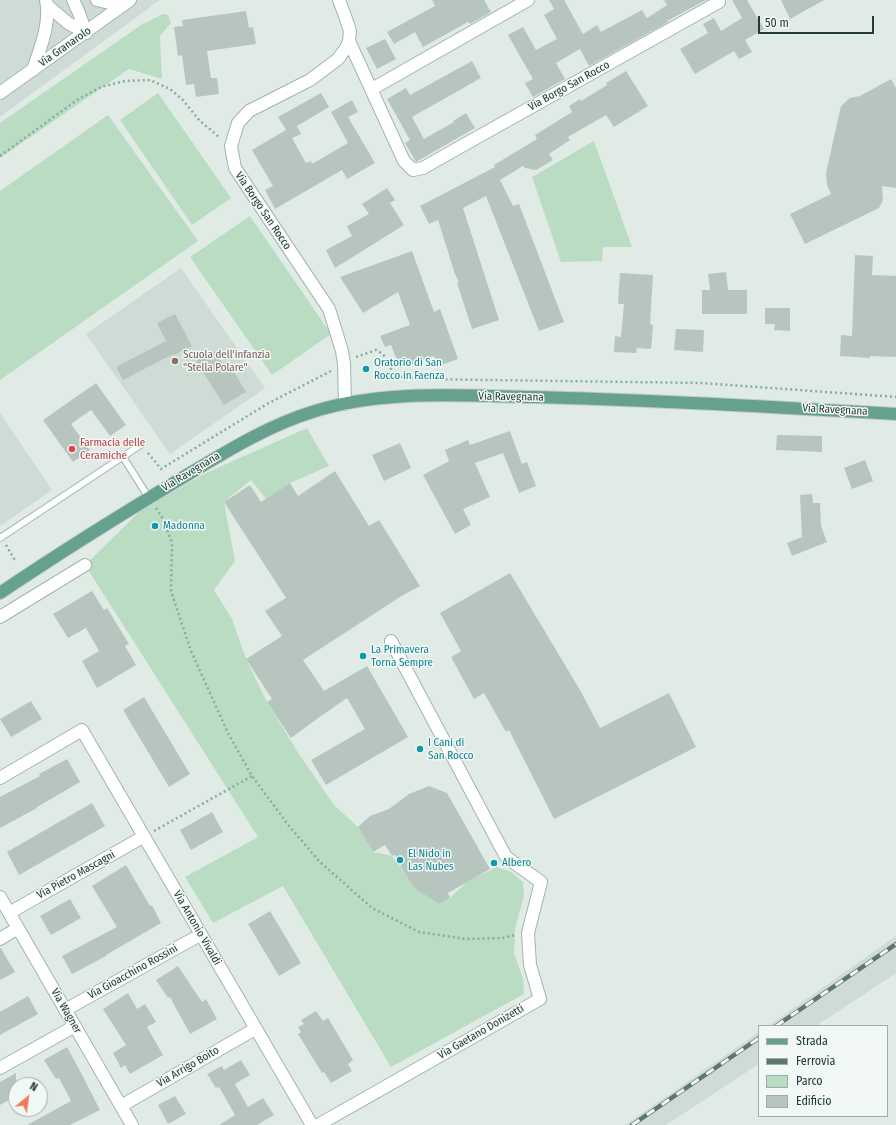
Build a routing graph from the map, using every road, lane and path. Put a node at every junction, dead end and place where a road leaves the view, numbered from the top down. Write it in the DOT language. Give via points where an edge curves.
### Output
graph roads {
  1 [pos="73,0"];
  2 [pos="97,0"];
  3 [pos="338,0"];
  4 [pos="528,0"];
  5 [pos="719,2"];
  6 [pos="47,3"];
  7 [pos="126,3"];
  8 [pos="86,33"];
  9 [pos="349,41"];
  10 [pos="33,70"];
  11 [pos="372,89"];
  12 [pos="0,93"];
  13 [pos="231,146"];
  14 [pos="0,156"];
  15 [pos="344,364"];
  16 [pos="896,397"];
  17 [pos="345,404"];
  18 [pos="896,414"];
  19 [pos="142,444"];
  20 [pos="123,457"];
  21 [pos="149,498"];
  22 [pos="0,538"];
  23 [pos="5,545"];
  24 [pos="16,562"];
  25 [pos="85,565"];
  26 [pos="0,593"];
  27 [pos="0,617"];
  28 [pos="391,641"];
  29 [pos="252,776"];
  30 [pos="0,778"];
  31 [pos="144,837"];
  32 [pos="0,897"];
  33 [pos="9,913"];
  34 [pos="18,928"];
  35 [pos="528,933"];
  36 [pos="200,935"];
  37 [pos="0,939"];
  38 [pos="65,1010"];
  39 [pos="75,1026"];
  40 [pos="256,1029"];
  41 [pos="0,1068"];
  42 [pos="121,1106"];
  43 [pos="130,1124"];
  44 [pos="312,1125"];
  45 [pos="318,1125"];
  1 -- 8 [label="street"];
  2 -- 7 [label="street"];
  3 -- 9 [label="street, Via Borgo San Rocco" via="350,31"];
  4 -- 11 [label="street"];
  5 -- 11 [label="street, Via Borgo San Rocco" via="423,168 413,170 404,161"];
  6 -- 8 [label="street" via="68,23"];
  6 -- 10 [label="street" via="45,35"];
  7 -- 8 [label="street, Via Granarolo"];
  8 -- 10 [label="street, Via Granarolo"];
  9 -- 11 [label="street, Via Borgo San Rocco"];
  9 -- 13 [label="street, Via Borgo San Rocco" via="338,59 310,80 249,111 238,123"];
  10 -- 12 [label="street, Via Granarolo"];
  13 -- 14 [label="path" via="199,120 170,89 150,80 125,81 101,88 77,100"];
  13 -- 15 [label="street, Via Borgo San Rocco" via="235,168 329,309"];
  15 -- 16 [label="path" via="376,350 383,354 395,376 418,379 702,383"];
  15 -- 17 [label="street, Via Borgo San Rocco"];
  15 -- 19 [label="path" via="268,404 162,469"];
  17 -- 18 [label="main road, Via Ravegnana" via="423,395 671,401"];
  17 -- 21 [label="main road, Via Ravegnana" via="313,411 274,426"];
  19 -- 20 [label="lane"];
  20 -- 21 [label="lane"];
  20 -- 22 [label="lane"];
  21 -- 26 [label="main road, Via Ravegnana"];
  21 -- 29 [label="path" via="163,519 172,543 171,591 191,651 228,733"];
  23 -- 24 [label="path"];
  25 -- 27 [label="street"];
  28 -- 35 [label="street, Via Gaetano Donizetti" via="506,857 541,882"];
  29 -- 31 [label="path"];
  29 -- 35 [label="path" via="320,862 372,908 419,932 466,940 502,938"];
  30 -- 31 [label="street, Via Antonio Vivaldi" via="82,730"];
  31 -- 33 [label="street, Via Pietro Mascagni"];
  31 -- 36 [label="street, Via Antonio Vivaldi"];
  32 -- 33 [label="street, Via Wagner"];
  33 -- 34 [label="street, Via Wagner"];
  34 -- 37 [label="street"];
  34 -- 38 [label="street, Via Wagner"];
  35 -- 45 [label="street, Via Gaetano Donizetti" via="530,965 540,999"];
  36 -- 38 [label="street, Via Gioacchino Rossini"];
  36 -- 40 [label="street, Via Antonio Vivaldi"];
  38 -- 39 [label="street, Via Wagner"];
  39 -- 41 [label="street"];
  39 -- 42 [label="street, Via Wagner"];
  40 -- 42 [label="street, Via Arrigo Boito"];
  40 -- 44 [label="street, Via Antonio Vivaldi"];
  42 -- 43 [label="street, Via Wagner"];
}
